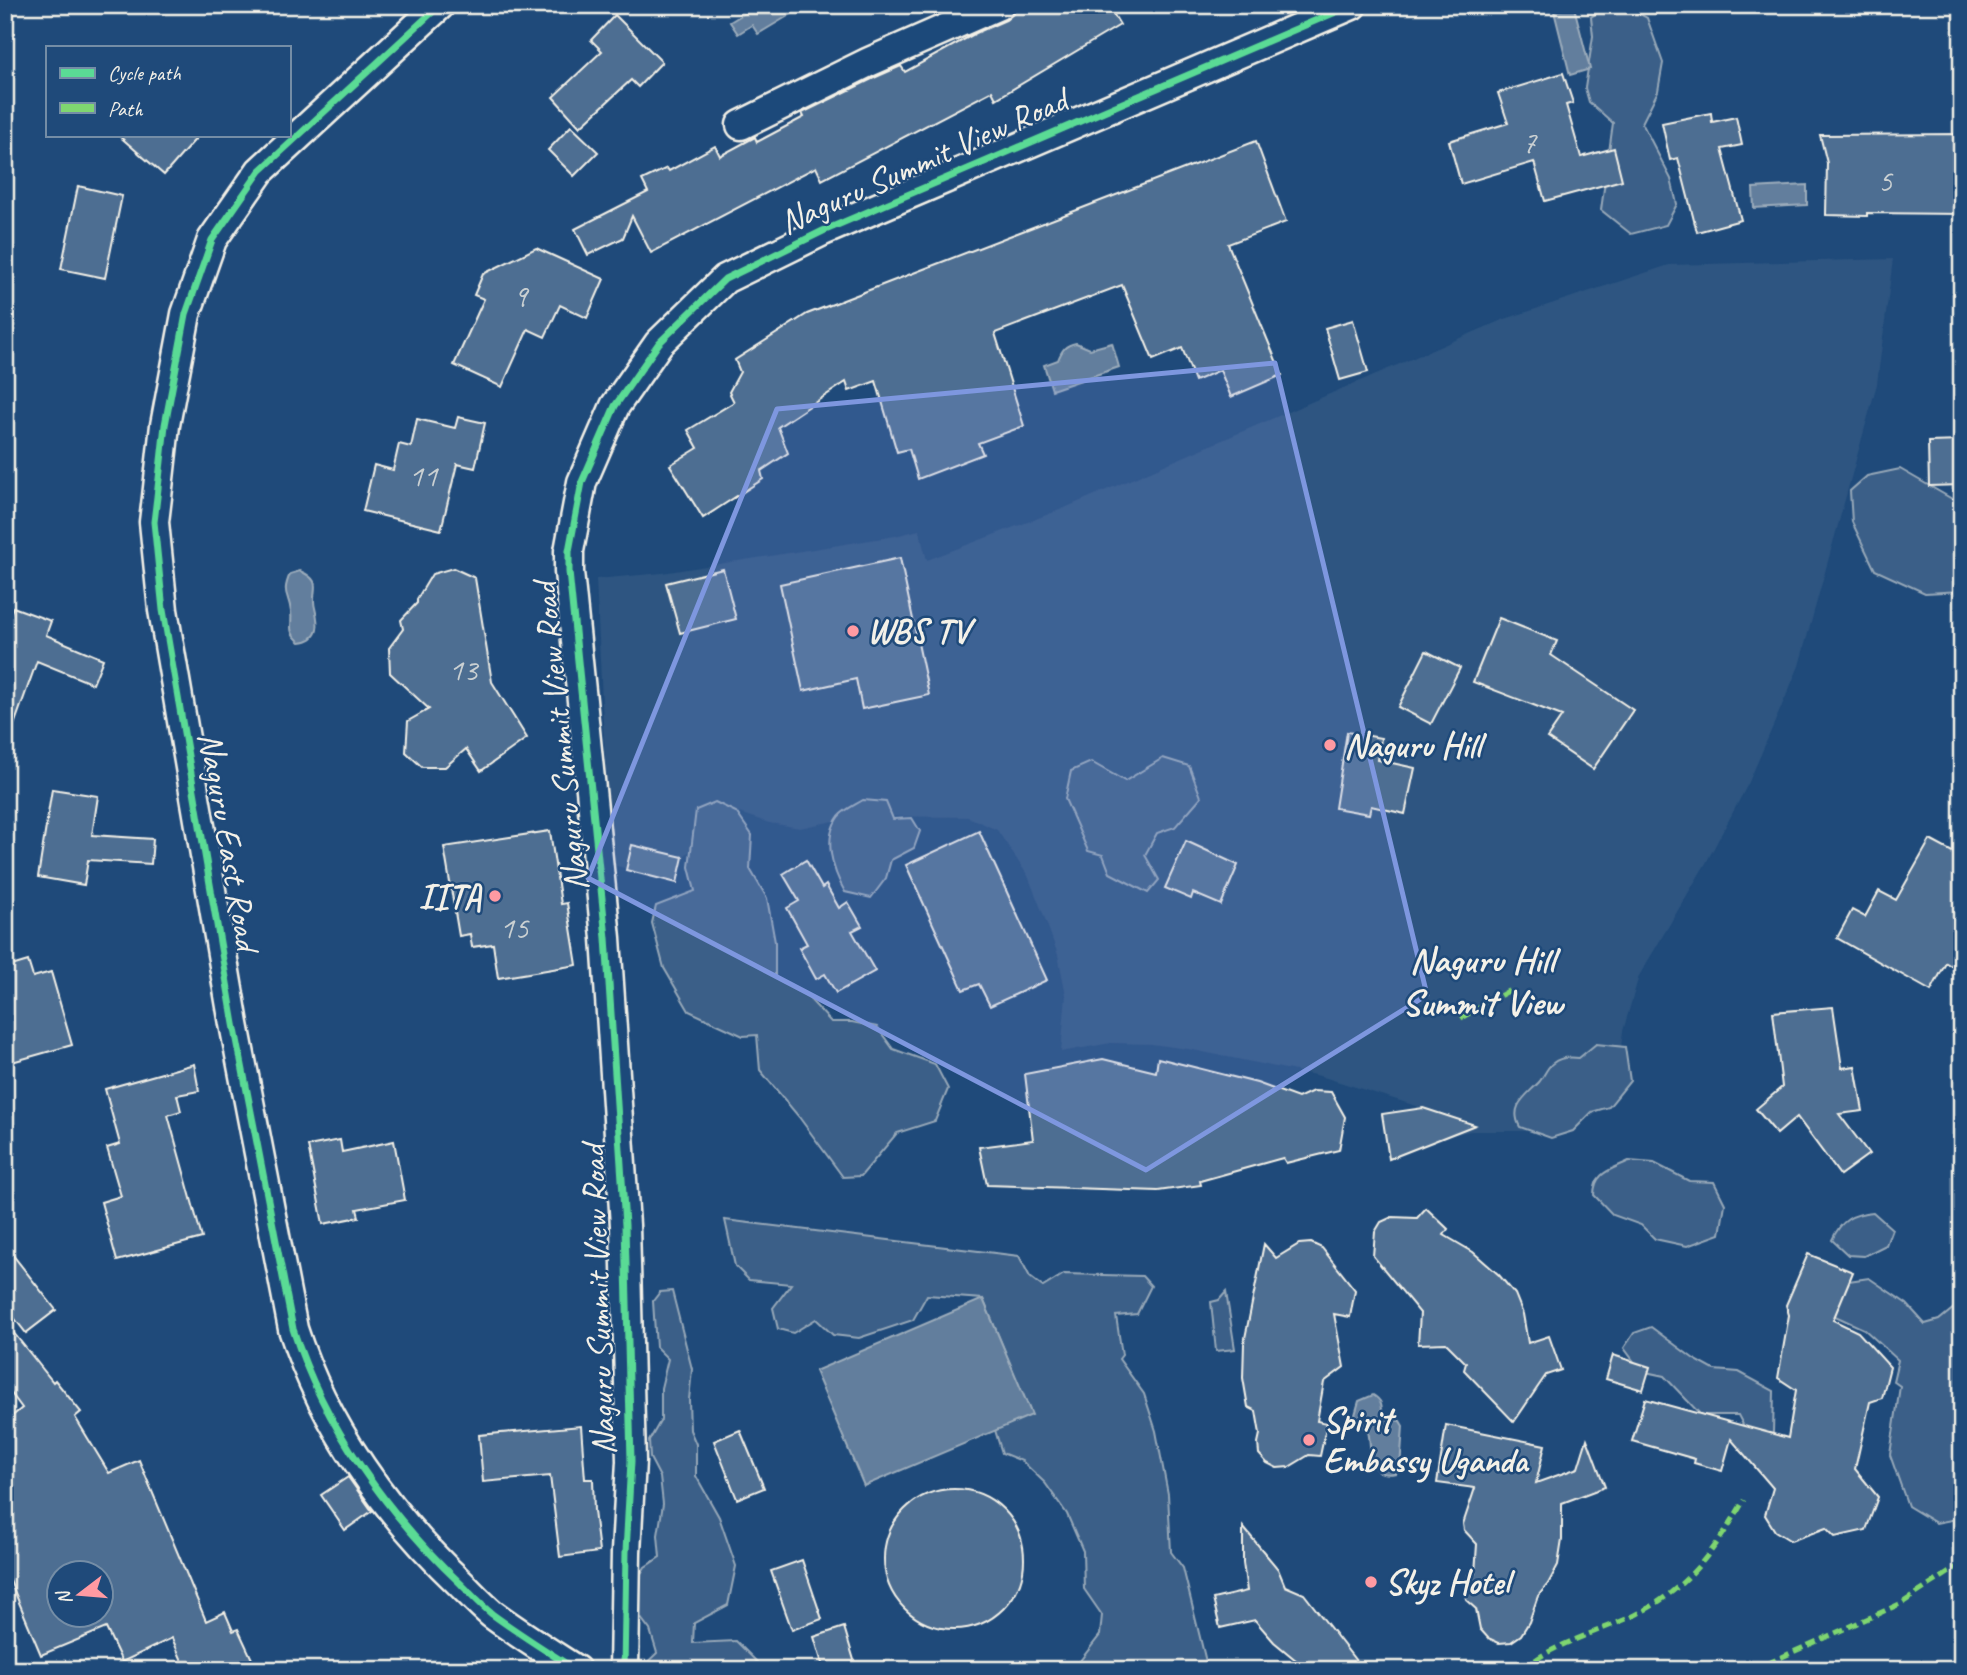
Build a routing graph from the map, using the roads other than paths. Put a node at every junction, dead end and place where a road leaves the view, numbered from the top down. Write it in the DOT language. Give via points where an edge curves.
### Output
graph roads {
  1 [pos="440,5"];
  2 [pos="999,5"];
  3 [pos="1352,5"];
  4 [pos="741,125"];
  5 [pos="576,1670"];
  6 [pos="624,1670"];
  1 -- 5 [label="street, Naguru East Road" via="260,171 212,240 186,314 165,425 154,522 163,610 234,1024 293,1329 304,1365 385,1503 436,1561 491,1613"];
  2 -- 4 [label="street"];
  3 -- 6 [label="street, Naguru Summit View Road" via="835,226 725,279 659,343 615,406 582,482 569,572 606,938 625,1225 631,1461"];
}
